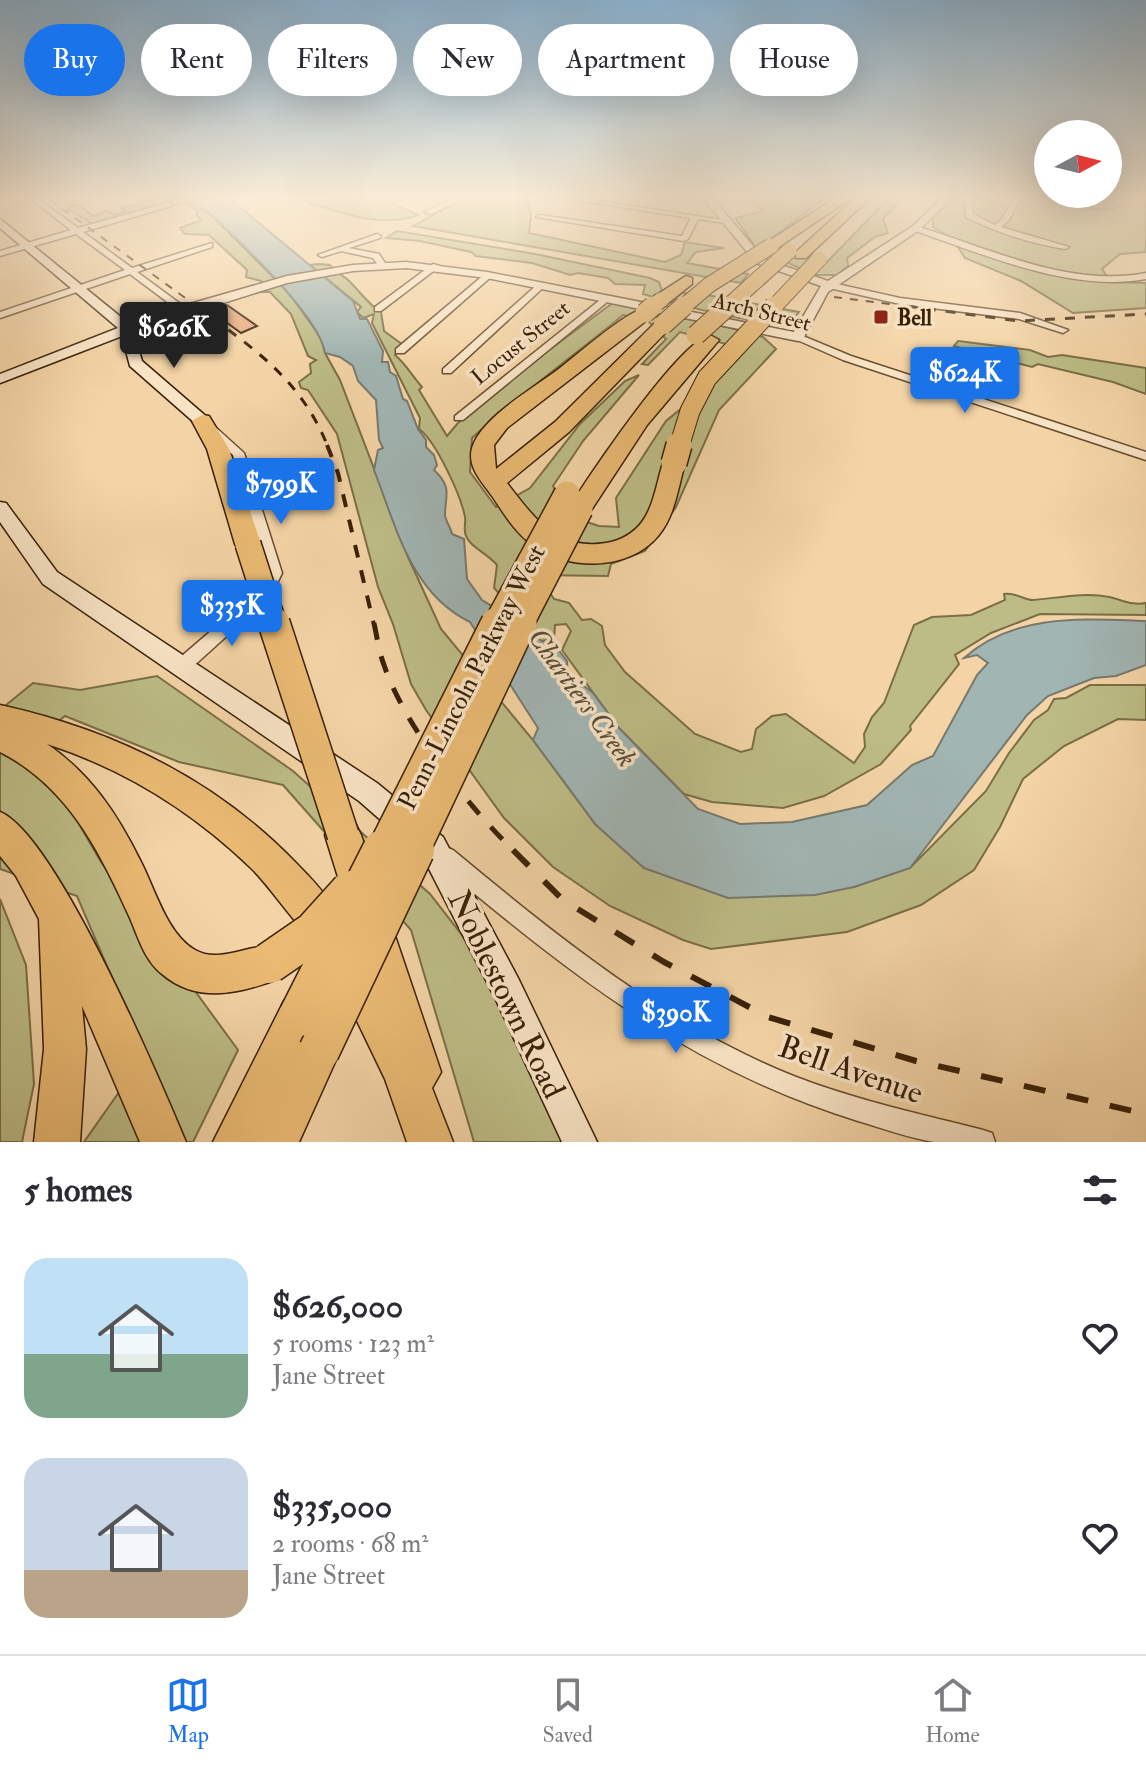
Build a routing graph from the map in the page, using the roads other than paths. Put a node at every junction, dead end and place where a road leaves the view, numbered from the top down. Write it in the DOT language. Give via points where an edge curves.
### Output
graph roads {
  1 [pos="26,252"];
  2 [pos="28,252"];
  3 [pos="107,252"];
  4 [pos="187,252"];
  5 [pos="331,252"];
  6 [pos="357,252"];
  7 [pos="752,252"];
  8 [pos="761,252"];
  9 [pos="805,252"];
  10 [pos="806,252"];
  11 [pos="806,252"];
  12 [pos="878,252"];
  13 [pos="987,252"];
  14 [pos="322,255"];
  15 [pos="803,255"];
  16 [pos="383,266"];
  17 [pos="436,266"];
  18 [pos="132,271"];
  19 [pos="488,276"];
  20 [pos="1146,276"];
  21 [pos="686,281"];
  22 [pos="542,285"];
  23 [pos="828,285"];
  24 [pos="79,288"];
  25 [pos="66,293"];
  26 [pos="608,298"];
  27 [pos="182,309"];
  28 [pos="378,309"];
  29 [pos="0,315"];
  30 [pos="127,329"];
  31 [pos="1063,330"];
  32 [pos="798,337"];
  33 [pos="221,338"];
  34 [pos="400,351"];
  35 [pos="447,371"];
  36 [pos="0,379"];
  37 [pos="459,418"];
  38 [pos="202,421"];
  39 [pos="493,429"];
  40 [pos="541,445"];
  41 [pos="1146,456"];
  42 [pos="494,482"];
  43 [pos="574,502"];
  44 [pos="0,508"];
  45 [pos="182,666"];
  46 [pos="0,719"];
  47 [pos="0,736"];
  48 [pos="0,829"];
  49 [pos="433,847"];
  50 [pos="377,861"];
  51 [pos="55,912"];
  52 [pos="309,1034"];
  53 [pos="57,1142"];
  54 [pos="163,1142"];
  55 [pos="236,1142"];
  56 [pos="276,1142"];
  57 [pos="432,1142"];
  58 [pos="580,1142"];
  59 [pos="983,1142"];
  1 -- 25 [label="main road"];
  2 -- 24 [label="main road"];
  3 -- 18 [label="street"];
  4 -- 18 [label="street"];
  5 -- 14 [label="street"];
  6 -- 16 [label="street" via="376,256"];
  7 -- 23 [label="street" via="760,261"];
  8 -- 40 [label="highway, bridge" via="709,285 663,325"];
  9 -- 15 [label="highway, Penn-Lincoln Parkway West"];
  10 -- 15 [label="highway, Penn-Lincoln Parkway West"];
  11 -- 15 [label="highway"];
  12 -- 23 [label="street"];
  13 -- 20 [label="street" via="1027,266 1114,280"];
  15 -- 42 [label="highway, bridge" via="700,388 657,516 643,537 598,554 546,542"];
  15 -- 43 [label="highway, Penn-Lincoln Parkway West" via="703,338"];
  16 -- 17 [label="street, Arch Street"];
  16 -- 27 [label="street, Arch Street" via="261,286"];
  17 -- 19 [label="street, Arch Street"];
  17 -- 28 [label="street"];
  18 -- 24 [label="street"];
  18 -- 27 [label="street"];
  19 -- 22 [label="street, Arch Street"];
  19 -- 34 [label="street"];
  21 -- 39 [label="highway, bridge"];
  22 -- 26 [label="street, Arch Street"];
  22 -- 35 [label="street"];
  23 -- 31 [label="street" via="900,301 1020,316"];
  23 -- 32 [label="street"];
  24 -- 25 [label="street"];
  24 -- 30 [label="main road"];
  25 -- 29 [label="street"];
  25 -- 30 [label="main road" via="104,327"];
  26 -- 32 [label="street, Arch Street"];
  26 -- 37 [label="street, Locust Street"];
  27 -- 30 [label="street, Arch Street"];
  27 -- 33 [label="street"];
  30 -- 36 [label="main road"];
  30 -- 38 [label="main road" via="135,363"];
  32 -- 41 [label="street, Arch Street" via="847,358"];
  38 -- 45 [label="street" via="238,453 275,573 266,592"];
  38 -- 57 [label="highway, bridge" via="218,449 414,1054"];
  39 -- 40 [label="highway" via="494,440 504,448"];
  39 -- 42 [label="highway" via="481,454"];
  40 -- 42 [label="highway"];
  43 -- 50 [label="highway, Penn-Lincoln Parkway West, bridge" via="523,572"];
  43 -- 52 [label="highway, Penn-Lincoln Parkway West, bridge" via="543,577"];
  44 -- 45 [label="main road" via="50,578"];
  45 -- 49 [label="main road" via="368,792"];
  46 -- 57 [label="highway" via="63,734 149,772 213,814 274,865 321,920 361,983"];
  47 -- 50 [label="highway, bridge" via="55,767 89,803 159,938 175,960 202,973 251,970 269,963 314,932"];
  48 -- 51 [label="highway" via="29,863"];
  49 -- 58 [label="main road, Noblestown Road"];
  49 -- 59 [label="street, Bell Avenue" via="565,956 724,1056 873,1115"];
  50 -- 52 [label="highway, Penn-Lincoln Parkway West, bridge"];
  51 -- 53 [label="highway" via="65,1049"];
  51 -- 54 [label="highway" via="88,972"];
  52 -- 55 [label="highway, Penn-Lincoln Parkway West"];
  52 -- 56 [label="highway, Penn-Lincoln Parkway West"];
}
